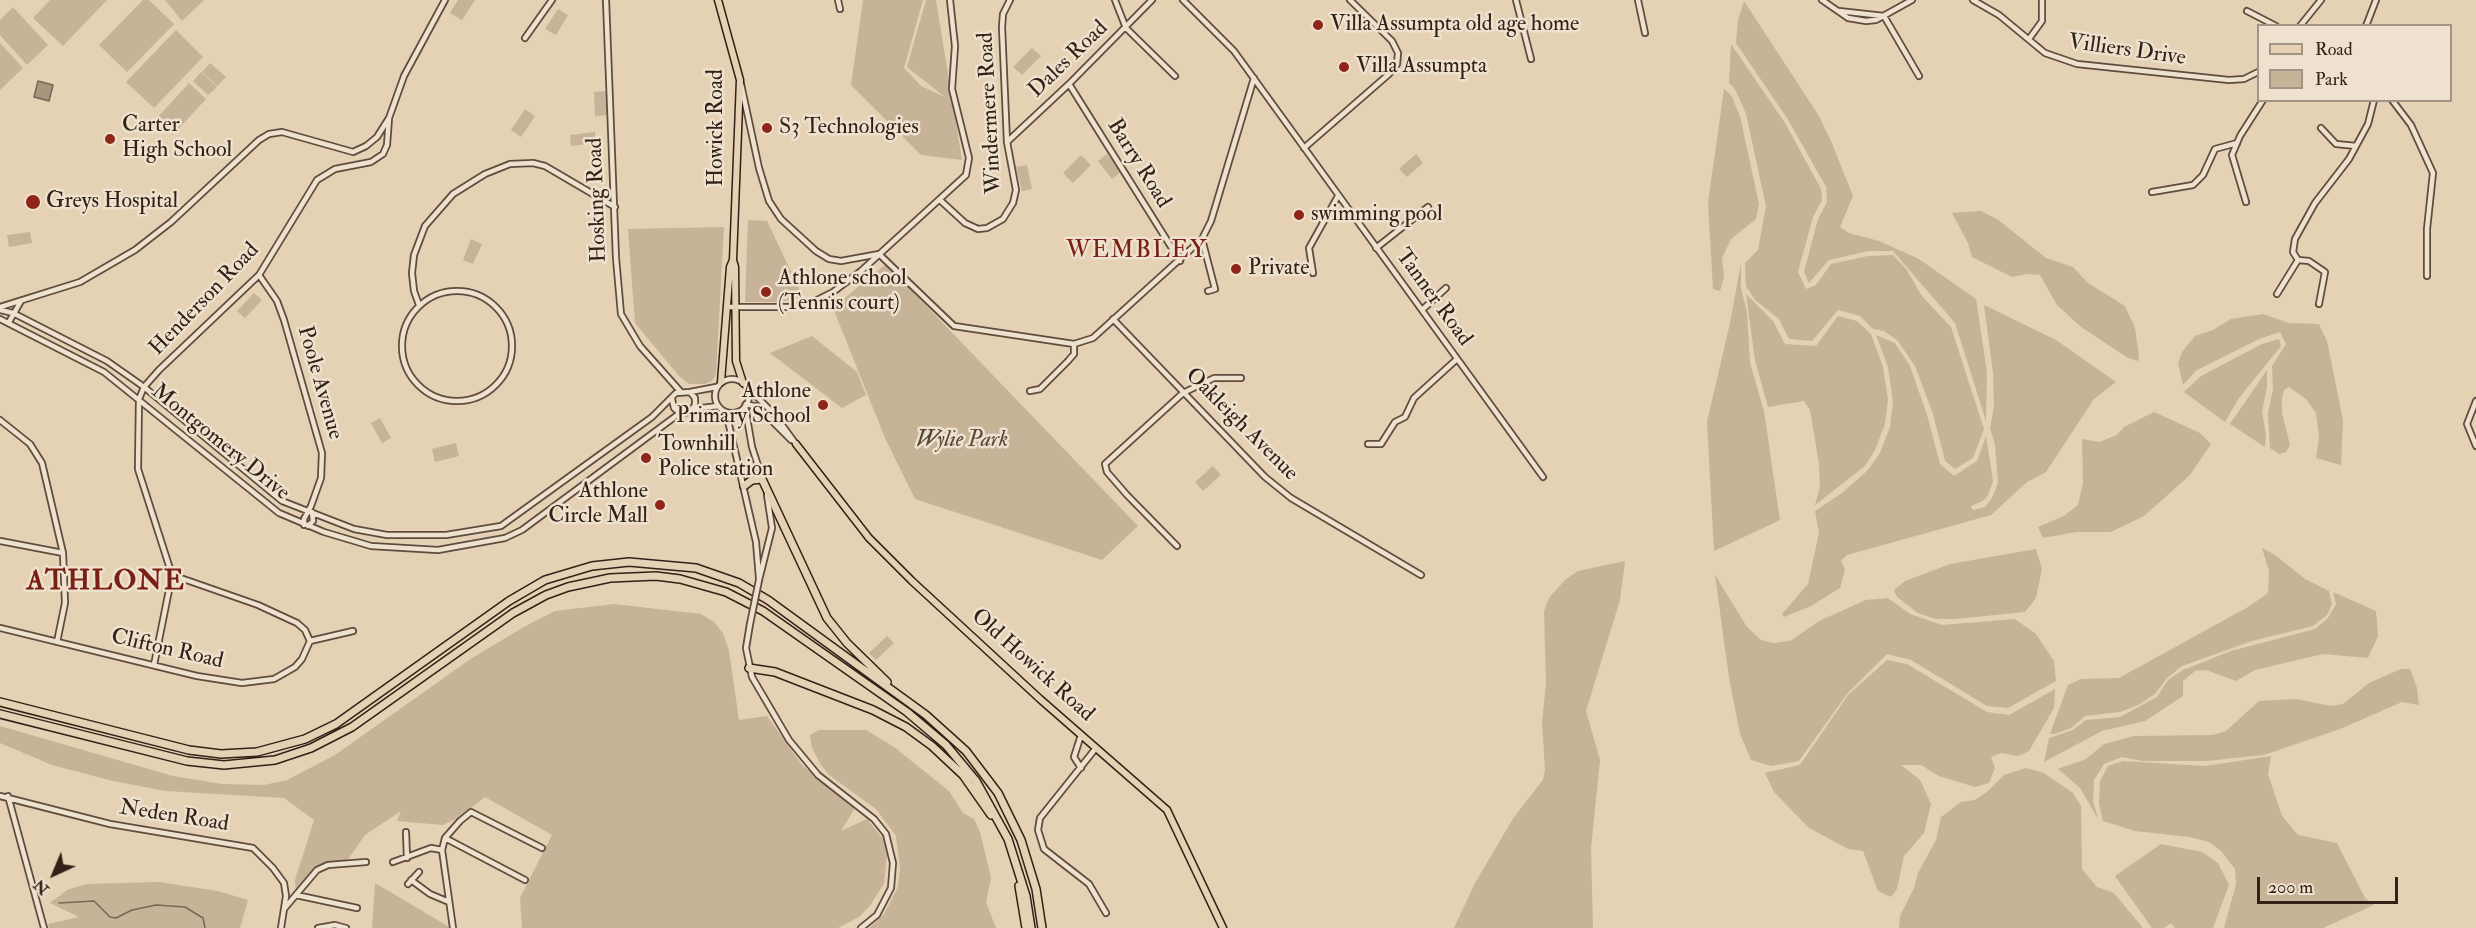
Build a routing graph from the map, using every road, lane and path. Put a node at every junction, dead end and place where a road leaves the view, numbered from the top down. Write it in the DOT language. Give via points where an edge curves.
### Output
graph roads {
  1 [pos="444,0"];
  2 [pos="552,0"];
  3 [pos="606,0"];
  4 [pos="718,0"];
  5 [pos="838,0"];
  6 [pos="950,0"];
  7 [pos="1010,0"];
  8 [pos="1115,0"];
  9 [pos="1152,0"];
  10 [pos="1183,0"];
  11 [pos="1350,0"];
  12 [pos="1516,0"];
  13 [pos="1638,0"];
  14 [pos="1822,0"];
  15 [pos="1912,0"];
  16 [pos="1972,0"];
  17 [pos="2042,0"];
  18 [pos="2321,0"];
  19 [pos="2376,0"];
  20 [pos="840,9"];
  21 [pos="2247,10"];
  22 [pos="1884,15"];
  23 [pos="2272,24"];
  24 [pos="2303,24"];
  25 [pos="2367,24"];
  26 [pos="1126,28"];
  27 [pos="1645,33"];
  28 [pos="525,38"];
  29 [pos="2029,39"];
  30 [pos="1531,58"];
  31 [pos="2257,73"];
  32 [pos="1175,76"];
  33 [pos="1919,76"];
  34 [pos="1254,78"];
  35 [pos="740,80"];
  36 [pos="1069,84"];
  37 [pos="2262,102"];
  38 [pos="2374,102"];
  39 [pos="2394,102"];
  40 [pos="389,118"];
  41 [pos="738,121"];
  42 [pos="750,123"];
  43 [pos="2321,128"];
  44 [pos="377,136"];
  45 [pos="1007,141"];
  46 [pos="2236,143"];
  47 [pos="387,145"];
  48 [pos="2356,146"];
  49 [pos="1304,148"];
  50 [pos="2152,192"];
  51 [pos="1338,196"];
  52 [pos="940,200"];
  53 [pos="2246,202"];
  54 [pos="615,207"];
  55 [pos="1428,207"];
  56 [pos="1202,239"];
  57 [pos="1376,248"];
  58 [pos="879,254"];
  59 [pos="733,260"];
  60 [pos="855,260"];
  61 [pos="2298,260"];
  62 [pos="1180,261"];
  63 [pos="868,264"];
  64 [pos="1313,273"];
  65 [pos="259,275"];
  66 [pos="2427,276"];
  67 [pos="1446,288"];
  68 [pos="1208,291"];
  69 [pos="2277,294"];
  70 [pos="21,301"];
  71 [pos="2319,304"];
  72 [pos="419,305"];
  73 [pos="727,307"];
  74 [pos="735,307"];
  75 [pos="0,309"];
  76 [pos="1422,310"];
  77 [pos="14,313"];
  78 [pos="0,319"];
  79 [pos="1113,319"];
  80 [pos="9,322"];
  81 [pos="1074,344"];
  82 [pos="77,345"];
  83 [pos="87,350"];
  84 [pos="74,354"];
  85 [pos="83,359"];
  86 [pos="1457,359"];
  87 [pos="1241,378"];
  88 [pos="671,382"];
  89 [pos="720,384"];
  90 [pos="744,385"];
  91 [pos="144,387"];
  92 [pos="680,391"];
  93 [pos="1029,391"];
  94 [pos="690,392"];
  95 [pos="1183,393"];
  96 [pos="673,398"];
  97 [pos="139,399"];
  98 [pos="2476,401"];
  99 [pos="746,405"];
  100 [pos="718,406"];
  101 [pos="693,409"];
  102 [pos="726,412"];
  103 [pos="680,413"];
  104 [pos="0,420"];
  105 [pos="630,433"];
  106 [pos="638,444"];
  107 [pos="796,444"];
  108 [pos="1368,444"];
  109 [pos="2476,446"];
  110 [pos="216,447"];
  111 [pos="221,452"];
  112 [pos="208,456"];
  113 [pos="215,461"];
  114 [pos="1543,477"];
  115 [pos="762,479"];
  116 [pos="744,486"];
  117 [pos="310,512"];
  118 [pos="306,525"];
  119 [pos="446,535"];
  120 [pos="0,541"];
  121 [pos="437,543"];
  122 [pos="1177,546"];
  123 [pos="449,548"];
  124 [pos="63,553"];
  125 [pos="172,575"];
  126 [pos="1421,575"];
  127 [pos="759,580"];
  128 [pos="0,628"];
  129 [pos="353,631"];
  130 [pos="310,641"];
  131 [pos="57,642"];
  132 [pos="154,665"];
  133 [pos="749,668"];
  134 [pos="0,702"];
  135 [pos="0,714"];
  136 [pos="926,715"];
  137 [pos="1081,735"];
  138 [pos="1096,748"];
  139 [pos="1081,768"];
  140 [pos="0,796"];
  141 [pos="8,796"];
  142 [pos="406,832"];
  143 [pos="445,838"];
  144 [pos="542,849"];
  145 [pos="442,850"];
  146 [pos="407,858"];
  147 [pos="366,862"];
  148 [pos="393,862"];
  149 [pos="419,872"];
  150 [pos="525,880"];
  151 [pos="296,895"];
  152 [pos="449,902"];
  153 [pos="357,908"];
  154 [pos="284,909"];
  155 [pos="1106,913"];
  156 [pos="44,928"];
  157 [pos="280,928"];
  158 [pos="318,928"];
  159 [pos="346,928"];
  160 [pos="453,928"];
  161 [pos="861,928"];
  162 [pos="1026,928"];
  163 [pos="1031,928"];
  164 [pos="1042,928"];
  165 [pos="1223,928"];
  1 -- 40 [label="street" via="404,76"];
  2 -- 28 [label="street"];
  3 -- 54 [label="street, Hosking Road"];
  4 -- 35 [label="main road, Howick Road"];
  5 -- 20 [label="street"];
  6 -- 52 [label="street" via="955,46 952,89 969,166 962,180"];
  7 -- 45 [label="street, Windermere Road" via="1002,27"];
  8 -- 26 [label="street"];
  9 -- 26 [label="street, Dales Road"];
  10 -- 34 [label="street, Tanner Road" via="1229,45"];
  11 -- 49 [label="street" via="1392,41 1398,53 1397,64"];
  12 -- 30 [label="street"];
  13 -- 27 [label="street"];
  14 -- 22 [label="street" via="1859,21"];
  15 -- 22 [label="street"];
  16 -- 29 [label="street, Villiers Drive"];
  17 -- 29 [label="street" via="2042,21"];
  18 -- 24 [label="street"];
  19 -- 25 [label="street"];
  21 -- 23 [label="street"];
  22 -- 33 [label="street"];
  26 -- 32 [label="street"];
  26 -- 36 [label="street, Dales Road"];
  29 -- 31 [label="street, Villiers Drive" via="2053,57 2093,66 2229,80"];
  34 -- 49 [label="street, Tanner Road"];
  34 -- 56 [label="street" via="1211,221"];
  35 -- 41 [label="main road, Howick Road"];
  35 -- 42 [label="street"];
  36 -- 45 [label="street, Dales Road"];
  36 -- 62 [label="street, Barry Road"];
  37 -- 46 [label="street"];
  38 -- 48 [label="street" via="2368,124"];
  39 -- 66 [label="street" via="2411,125 2433,173"];
  40 -- 44 [label="street"];
  40 -- 47 [label="street"];
  41 -- 42 [label="street"];
  41 -- 59 [label="main road, Howick Road"];
  42 -- 60 [label="street" via="759,168 776,213 824,257"];
  43 -- 48 [label="street" via="2336,144"];
  44 -- 47 [label="street"];
  44 -- 70 [label="street" via="353,152 282,132 269,134 135,250 80,282"];
  45 -- 52 [label="street, Windermere Road" via="1016,190 1003,219 978,229 965,223"];
  46 -- 50 [label="street" via="2214,149 2203,175 2193,185"];
  46 -- 53 [label="street" via="2233,161"];
  47 -- 65 [label="street, Henderson Road" via="375,160 335,169 317,180"];
  48 -- 61 [label="street" via="2292,246"];
  49 -- 51 [label="street, Tanner Road"];
  51 -- 57 [label="street, Tanner Road"];
  51 -- 64 [label="street" via="1309,248"];
  52 -- 58 [label="street"];
  54 -- 72 [label="street" via="558,172 533,163 510,164 485,174 453,194 425,226 412,273"];
  54 -- 88 [label="street, Hosking Road" via="621,315 640,346"];
  55 -- 57 [label="street"];
  56 -- 62 [label="street"];
  56 -- 68 [label="street" via="1215,289"];
  57 -- 76 [label="street, Tanner Road"];
  58 -- 60 [label="street"];
  58 -- 63 [label="street"];
  58 -- 81 [label="street" via="954,326"];
  59 -- 73 [label="main road, Howick Road"];
  59 -- 74 [label="main road, Howick Road"];
  60 -- 63 [label="street"];
  61 -- 69 [label="street"];
  61 -- 71 [label="street" via="2309,261 2325,272"];
  62 -- 79 [label="street"];
  63 -- 74 [label="street" via="833,292 808,304 784,308"];
  65 -- 91 [label="street, Henderson Road"];
  65 -- 117 [label="street, Poole Avenue" via="280,310 319,438 323,464"];
  67 -- 76 [label="street"];
  70 -- 75 [label="street"];
  70 -- 77 [label="street"];
  72 -- 72 [label="street" via="439,293 462,290 494,304 511,333 508,364 499,382 481,396 459,402 446,401 422,390 406,371 401,347 406,324"];
  73 -- 74 [label="street"];
  73 -- 89 [label="main road, Howick Road"];
  74 -- 90 [label="main road, Howick Road" via="736,361"];
  75 -- 77 [label="street, Montgomery Drive"];
  76 -- 86 [label="street, Tanner Road"];
  77 -- 80 [label="street"];
  77 -- 82 [label="street, Montgomery Drive"];
  78 -- 80 [label="street, Montgomery Drive"];
  79 -- 81 [label="street" via="1088,341"];
  79 -- 95 [label="street, Oakleigh Avenue"];
  80 -- 84 [label="street, Montgomery Drive"];
  81 -- 93 [label="street" via="1074,354 1068,361 1037,391"];
  82 -- 83 [label="street, Montgomery Drive"];
  82 -- 84 [label="street"];
  83 -- 85 [label="street"];
  83 -- 91 [label="street, Montgomery Drive"];
  84 -- 85 [label="street, Montgomery Drive"];
  85 -- 97 [label="street, Montgomery Drive"];
  86 -- 108 [label="street" via="1414,398 1405,417 1395,422 1381,444"];
  86 -- 114 [label="street, Tanner Road"];
  87 -- 95 [label="street" via="1214,378"];
  88 -- 92 [label="street, Hosking Road"];
  88 -- 96 [label="street, Hosking Road"];
  89 -- 90 [label="street" via="730,379"];
  89 -- 94 [label="street"];
  89 -- 100 [label="street" via="715,396"];
  90 -- 99 [label="street" via="749,395"];
  90 -- 107 [label="street, Old Howick Road" via="764,403"];
  91 -- 97 [label="street"];
  91 -- 110 [label="street, Montgomery Drive"];
  92 -- 94 [label="street"];
  92 -- 96 [label="street"];
  94 -- 101 [label="street" via="696,402"];
  95 -- 122 [label="street" via="1105,466"];
  95 -- 126 [label="street, Oakleigh Avenue" via="1244,459 1282,491"];
  96 -- 103 [label="street" via="674,408"];
  96 -- 105 [label="street, Montgomery Drive"];
  97 -- 112 [label="street, Montgomery Drive"];
  97 -- 125 [label="street" via="138,469"];
  98 -- 109 [label="street" via="2467,424"];
  99 -- 102 [label="street" via="736,412"];
  99 -- 107 [label="street, Old Howick Road" via="758,407"];
  99 -- 115 [label="street" via="752,447"];
  100 -- 101 [label="street"];
  100 -- 102 [label="street"];
  101 -- 103 [label="street"];
  102 -- 116 [label="street"];
  103 -- 106 [label="street, Montgomery Drive"];
  104 -- 124 [label="street" via="20,434 37,454"];
  105 -- 106 [label="street"];
  105 -- 119 [label="street, Montgomery Drive" via="501,526"];
  106 -- 123 [label="street, Montgomery Drive" via="515,534"];
  107 -- 137 [label="main road, Old Howick Road" via="884,554"];
  110 -- 111 [label="street, Montgomery Drive"];
  110 -- 112 [label="street"];
  111 -- 113 [label="street"];
  111 -- 117 [label="street, Montgomery Drive" via="274,497"];
  112 -- 113 [label="street, Montgomery Drive"];
  113 -- 118 [label="street, Montgomery Drive" via="273,509"];
  115 -- 116 [label="highway"];
  115 -- 127 [label="street" via="772,528"];
  115 -- 136 [label="highway" via="827,618 862,659"];
  116 -- 127 [label="street" via="756,542"];
  117 -- 118 [label="street, Poole Avenue" via="304,519"];
  117 -- 118 [label="street, Poole Avenue" via="313,520"];
  117 -- 121 [label="street, Montgomery Drive" via="364,531"];
  118 -- 121 [label="street, Montgomery Drive" via="371,546"];
  119 -- 121 [label="street, Montgomery Drive"];
  119 -- 123 [label="street"];
  120 -- 124 [label="street"];
  121 -- 123 [label="street, Montgomery Drive"];
  124 -- 131 [label="street" via="65,603"];
  125 -- 130 [label="street" via="284,615 305,630"];
  125 -- 132 [label="street"];
  127 -- 133 [label="street, bridge" via="746,648"];
  128 -- 131 [label="street, Clifton Road"];
  129 -- 130 [label="street"];
  130 -- 132 [label="street, Clifton Road" via="295,668 261,682 242,683"];
  131 -- 132 [label="street, Clifton Road"];
  133 -- 161 [label="street" via="800,755 886,834 893,863 891,888 877,915"];
  133 -- 162 [label="highway" via="775,672 873,710 906,727 963,775 995,820 1018,878"];
  134 -- 136 [label="highway" via="199,751 257,752 289,745 343,719 509,601 545,580 592,566 650,562 696,568 740,583"];
  135 -- 163 [label="highway" via="187,761 224,765 275,760 311,748 352,727 505,619 546,595 588,582 631,576 702,584 764,611 930,730 962,762 994,811 1016,860"];
  136 -- 164 [label="highway" via="984,771 1011,816 1030,863"];
  137 -- 138 [label="main road, Old Howick Road"];
  137 -- 139 [label="street" via="1074,757"];
  138 -- 139 [label="street"];
  138 -- 165 [label="main road, Old Howick Road" via="1167,810"];
  139 -- 155 [label="street" via="1040,818 1038,830 1044,849 1089,884"];
  140 -- 141 [label="street, Neden Road"];
  141 -- 154 [label="street, Neden Road" via="110,824 253,848 284,883"];
  141 -- 156 [label="street"];
  142 -- 146 [label="street"];
  143 -- 144 [label="street" via="471,812"];
  143 -- 145 [label="street"];
  143 -- 150 [label="street"];
  145 -- 146 [label="street" via="430,848"];
  145 -- 152 [label="street"];
  146 -- 148 [label="street"];
  147 -- 151 [label="street" via="323,867 312,874"];
  149 -- 152 [label="street" via="409,882"];
  151 -- 153 [label="street"];
  151 -- 154 [label="street"];
  152 -- 160 [label="street"];
  154 -- 157 [label="street, Neden Road"];
  158 -- 159 [label="street"];
}
